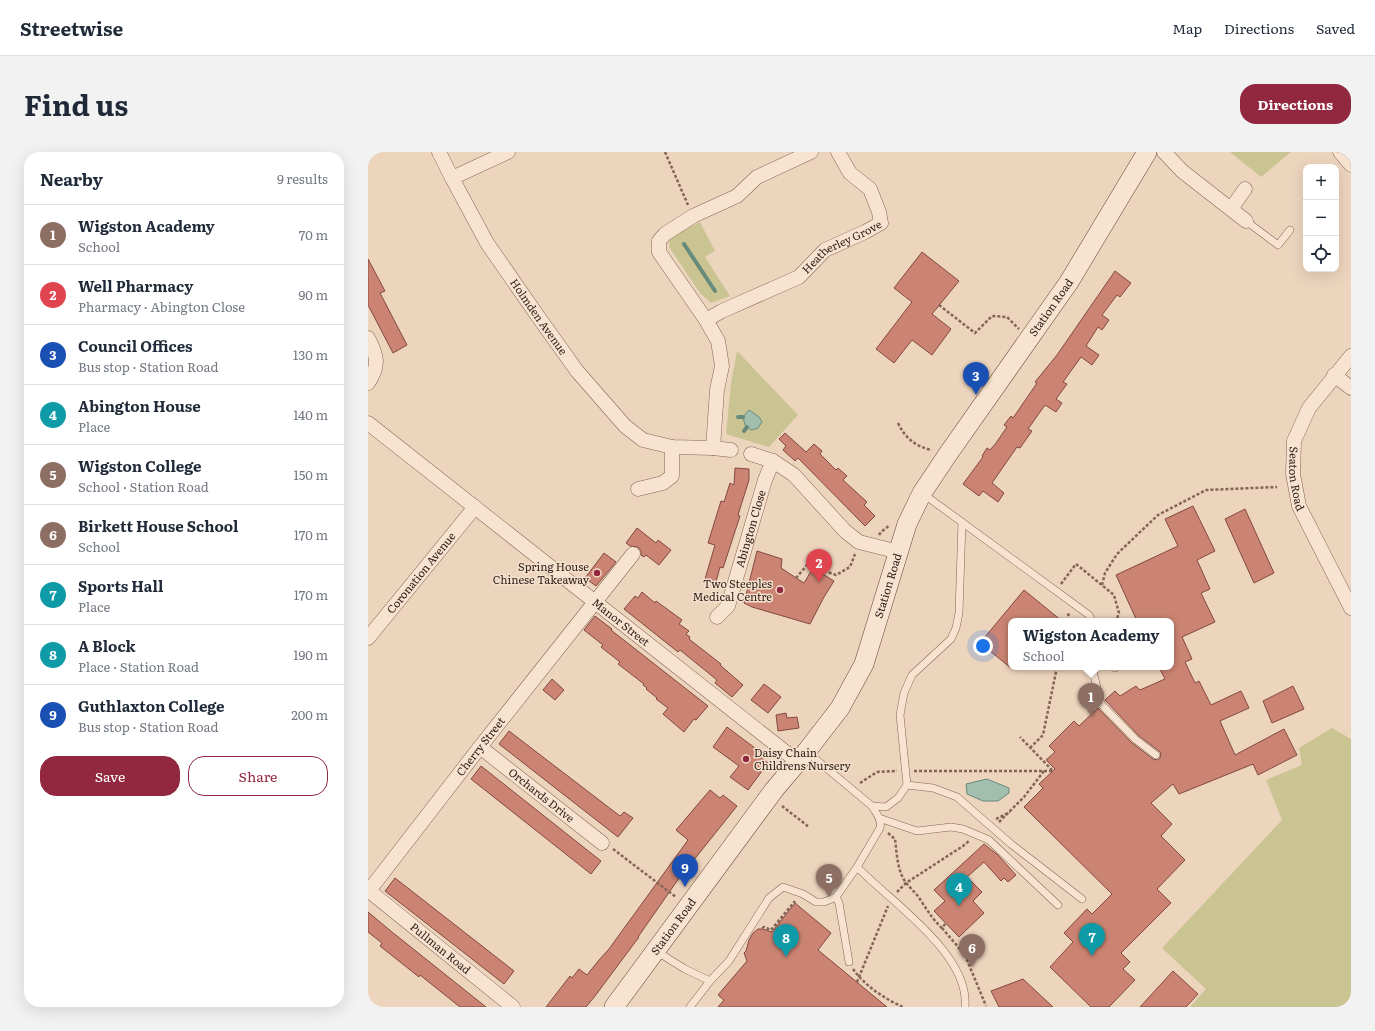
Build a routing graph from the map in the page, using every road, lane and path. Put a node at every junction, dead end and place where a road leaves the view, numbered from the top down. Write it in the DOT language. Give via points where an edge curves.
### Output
graph roads {
  1 [pos="440,152"];
  2 [pos="508,152"];
  3 [pos="665,152"];
  4 [pos="811,152"];
  5 [pos="838,152"];
  6 [pos="1147,152"];
  7 [pos="1164,152"];
  8 [pos="452,178"];
  9 [pos="1245,189"];
  10 [pos="1231,209"];
  11 [pos="693,216"];
  12 [pos="1246,221"];
  13 [pos="1290,230"];
  14 [pos="940,306"];
  15 [pos="706,320"];
  16 [pos="1024,333"];
  17 [pos="368,338"];
  18 [pos="1351,356"];
  19 [pos="1334,375"];
  20 [pos="368,383"];
  21 [pos="1351,388"];
  22 [pos="368,423"];
  23 [pos="898,423"];
  24 [pos="672,447"];
  25 [pos="713,448"];
  26 [pos="731,450"];
  27 [pos="933,450"];
  28 [pos="751,454"];
  29 [pos="773,461"];
  30 [pos="1277,488"];
  31 [pos="638,489"];
  32 [pos="922,493"];
  33 [pos="474,507"];
  34 [pos="962,522"];
  35 [pos="894,523"];
  36 [pos="877,540"];
  37 [pos="859,542"];
  38 [pos="899,552"];
  39 [pos="634,554"];
  40 [pos="796,578"];
  41 [pos="1045,583"];
  42 [pos="1102,585"];
  43 [pos="595,602"];
  44 [pos="1351,608"];
  45 [pos="717,617"];
  46 [pos="1088,618"];
  47 [pos="1117,618"];
  48 [pos="368,638"];
  49 [pos="1056,670"];
  50 [pos="1093,670"];
  51 [pos="1020,737"];
  52 [pos="480,747"];
  53 [pos="1030,748"];
  54 [pos="1156,755"];
  55 [pos="802,757"];
  56 [pos="906,771"];
  57 [pos="1044,771"];
  58 [pos="858,785"];
  59 [pos="907,785"];
  60 [pos="778,803"];
  61 [pos="872,806"];
  62 [pos="1010,812"];
  63 [pos="879,818"];
  64 [pos="991,826"];
  65 [pos="809,827"];
  66 [pos="884,830"];
  67 [pos="976,835"];
  68 [pos="602,843"];
  69 [pos="857,867"];
  70 [pos="906,883"];
  71 [pos="368,891"];
  72 [pos="677,898"];
  73 [pos="836,898"];
  74 [pos="796,899"];
  75 [pos="891,899"];
  76 [pos="1082,899"];
  77 [pos="1058,905"];
  78 [pos="946,923"];
  79 [pos="942,928"];
  80 [pos="758,929"];
  81 [pos="656,950"];
  82 [pos="848,962"];
  83 [pos="860,978"];
  84 [pos="710,981"];
  85 [pos="857,982"];
  86 [pos="986,1006"];
  87 [pos="513,1007"];
  88 [pos="614,1007"];
  89 [pos="690,1007"];
  90 [pos="903,1007"];
  91 [pos="965,1007"];
  1 -- 8 [label="street, Holmden Avenue"];
  2 -- 8 [label="street"];
  3 -- 11 [label="path"];
  4 -- 11 [label="street" via="757,177 737,196"];
  5 -- 15 [label="street, Heatherley Grove" via="850,174 870,189 881,223 825,250 799,277"];
  6 -- 32 [label="main road, Station Road" via="1069,282"];
  7 -- 10 [label="street" via="1182,171"];
  8 -- 24 [label="street, Holmden Avenue" via="487,243 577,371 625,426 643,440"];
  9 -- 10 [label="street"];
  10 -- 12 [label="street"];
  11 -- 15 [label="street" via="665,234 659,241 659,252"];
  12 -- 13 [label="lane" via="1278,244"];
  14 -- 16 [label="path" via="975,333 992,316 1007,317"];
  15 -- 25 [label="street" via="718,341 722,366 717,390"];
  17 -- 20 [label="street" via="374,348 377,362"];
  18 -- 19 [label="street, Seaton Road"];
  19 -- 21 [label="street"];
  19 -- 44 [label="street, Seaton Road" via="1309,408 1294,441 1293,474 1299,506"];
  22 -- 33 [label="street, Manor Street"];
  23 -- 27 [label="path" via="912,442"];
  24 -- 25 [label="street, Holmden Avenue"];
  24 -- 31 [label="street" via="672,476 663,483"];
  25 -- 26 [label="street, Holmden Avenue"];
  28 -- 29 [label="street"];
  29 -- 37 [label="street" via="794,474 845,531"];
  29 -- 45 [label="street, Abington Close" via="764,480 728,606"];
  30 -- 42 [label="path" via="1206,490 1158,515 1117,554 1105,573"];
  32 -- 34 [label="lane"];
  32 -- 38 [label="main road, Station Road" via="907,524"];
  33 -- 43 [label="street, Manor Street"];
  33 -- 48 [label="street, Coronation Avenue"];
  34 -- 41 [label="lane"];
  34 -- 56 [label="lane" via="959,613 956,628 951,639 912,676 904,693 900,715"];
  35 -- 36 [label="path" via="881,532"];
  37 -- 38 [label="street"];
  37 -- 40 [label="path" via="850,567 836,575 807,565"];
  38 -- 55 [label="main road, Station Road" via="864,664 840,708"];
  39 -- 43 [label="street, Cherry Street"];
  41 -- 42 [label="path" via="1050,576 1061,584 1076,564"];
  41 -- 46 [label="lane"];
  42 -- 47 [label="path" via="1114,595 1119,613"];
  43 -- 52 [label="street, Cherry Street"];
  43 -- 55 [label="street, Manor Street"];
  49 -- 53 [label="path" via="1043,735"];
  50 -- 54 [label="lane" via="1101,704 1134,740"];
  51 -- 53 [label="path"];
  52 -- 68 [label="street, Orchards Drive"];
  52 -- 71 [label="street, Cherry Street"];
  53 -- 57 [label="path" via="1053,771"];
  55 -- 61 [label="lane"];
  55 -- 81 [label="main road, Station Road" via="774,790"];
  56 -- 57 [label="path"];
  56 -- 58 [label="path" via="877,772"];
  56 -- 59 [label="lane"];
  57 -- 62 [label="path"];
  59 -- 61 [label="lane" via="898,798 886,807"];
  59 -- 64 [label="lane" via="933,788 957,797"];
  60 -- 65 [label="path"];
  61 -- 63 [label="lane"];
  62 -- 64 [label="path"];
  62 -- 64 [label="path"];
  63 -- 67 [label="lane" via="917,831 951,827"];
  63 -- 69 [label="lane" via="880,828"];
  64 -- 76 [label="lane"];
  66 -- 70 [label="path" via="895,839 898,865"];
  67 -- 70 [label="path"];
  67 -- 77 [label="lane" via="988,840"];
  68 -- 72 [label="path"];
  69 -- 73 [label="lane"];
  69 -- 75 [label="lane"];
  70 -- 75 [label="path"];
  70 -- 79 [label="path"];
  71 -- 87 [label="street, Pullman Road"];
  73 -- 82 [label="lane" via="839,903"];
  73 -- 84 [label="lane" via="816,902 803,894 782,887 770,898 729,961"];
  74 -- 80 [label="path" via="771,930 764,927"];
  75 -- 83 [label="path"];
  75 -- 91 [label="lane" via="930,934 950,958 961,976 966,996"];
  78 -- 79 [label="path"];
  79 -- 86 [label="path" via="965,955"];
  81 -- 84 [label="lane" via="685,969"];
  81 -- 88 [label="main road, Station Road"];
  83 -- 85 [label="path"];
  83 -- 90 [label="path"];
  84 -- 89 [label="lane"];
}
